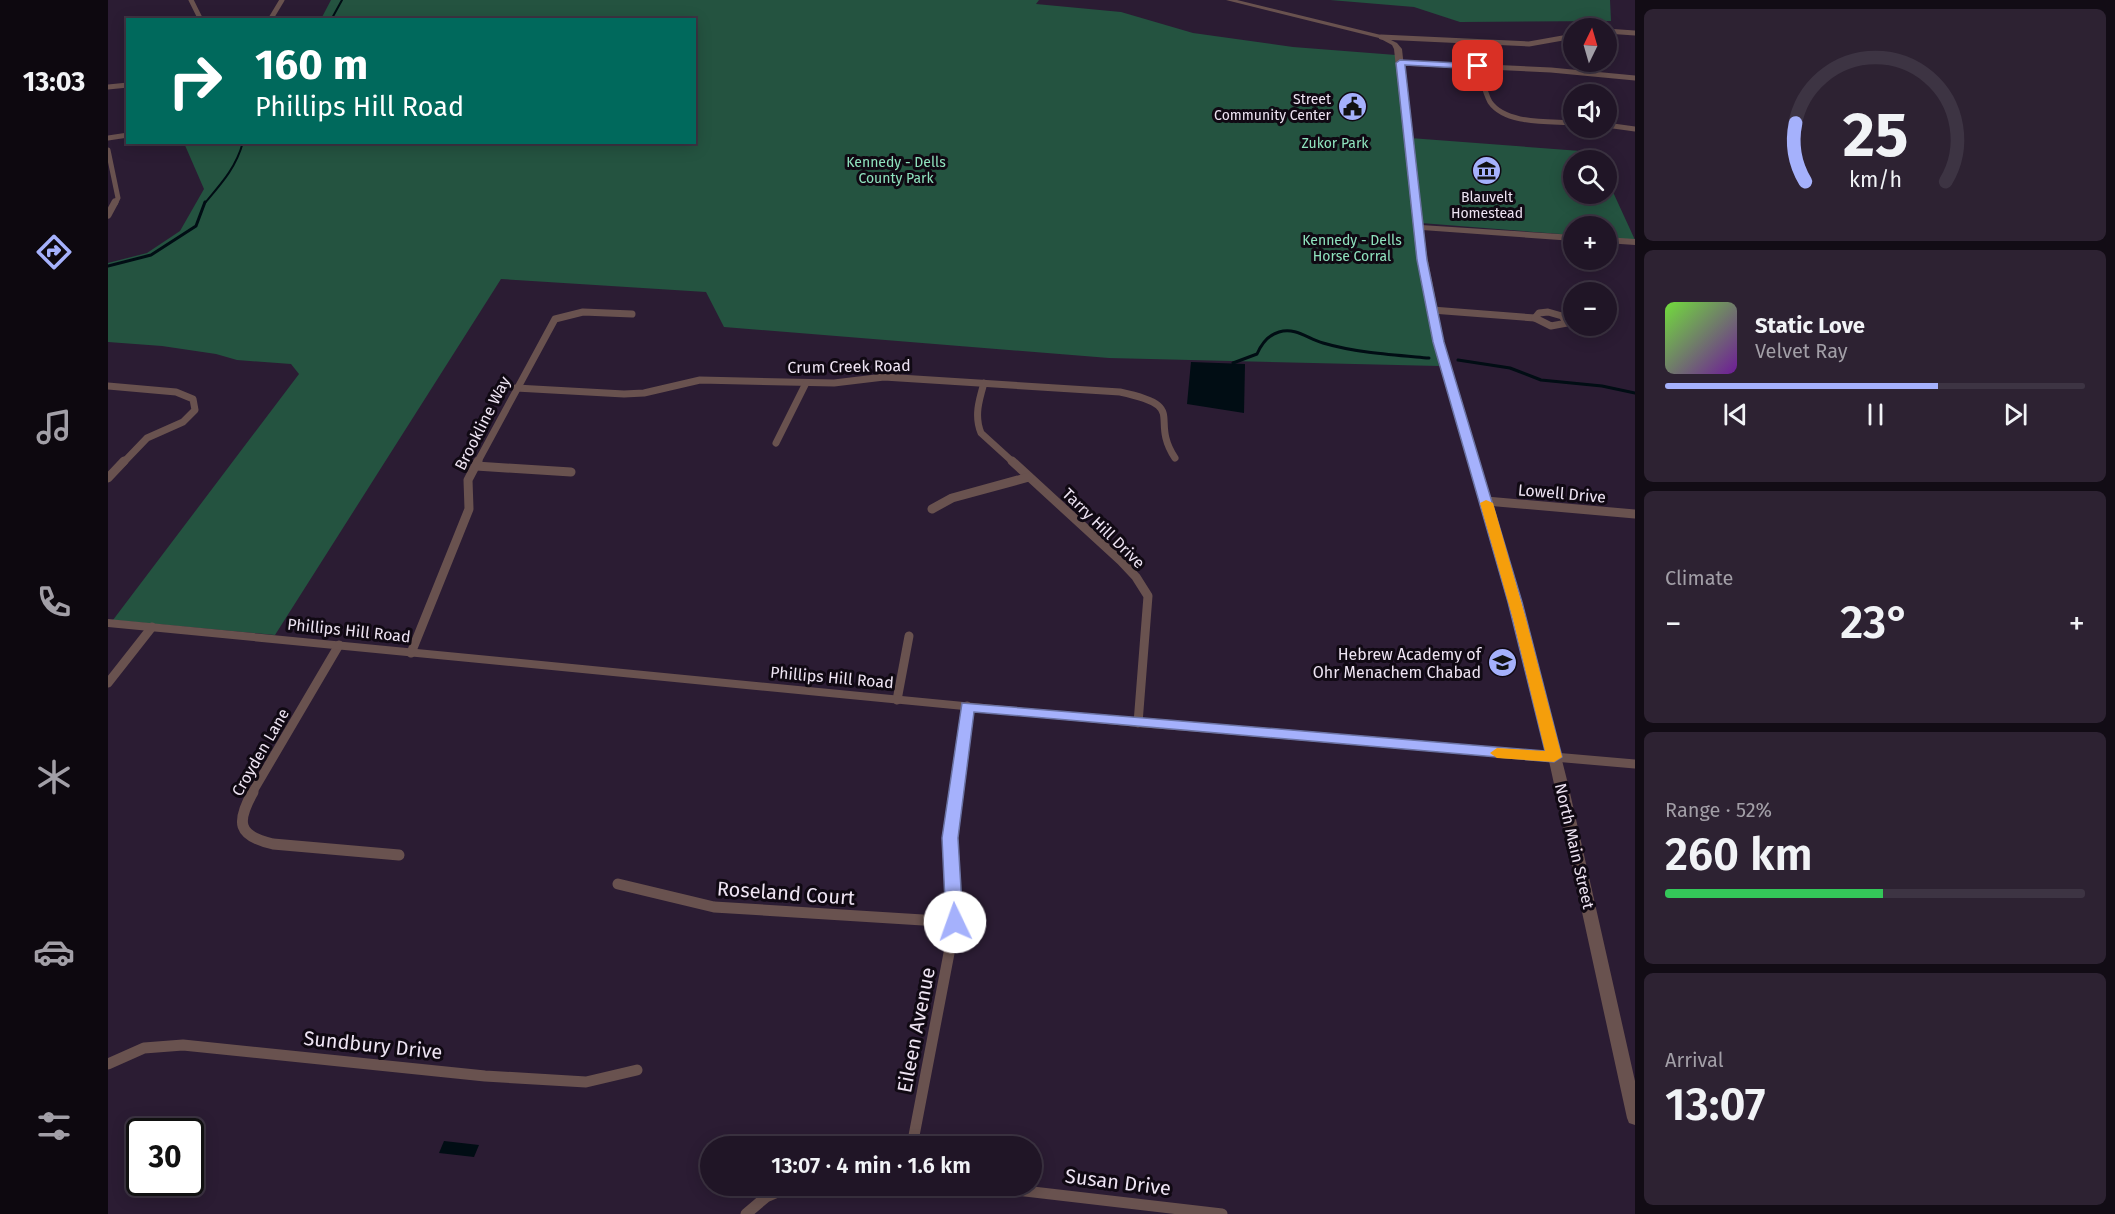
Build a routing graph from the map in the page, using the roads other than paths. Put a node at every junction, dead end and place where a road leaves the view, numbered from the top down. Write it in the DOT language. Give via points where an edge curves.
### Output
graph roads {
  1 [pos="191,0"];
  2 [pos="282,0"];
  3 [pos="1229,0"];
  4 [pos="200,18"];
  5 [pos="271,18"];
  6 [pos="1617,32"];
  7 [pos="1635,33"];
  8 [pos="1381,37"];
  9 [pos="1563,38"];
  10 [pos="1400,63"];
  11 [pos="1478,66"];
  12 [pos="1635,78"];
  13 [pos="126,85"];
  14 [pos="108,87"];
  15 [pos="1563,122"];
  16 [pos="1617,127"];
  17 [pos="1635,129"];
  18 [pos="126,135"];
  19 [pos="108,138"];
  20 [pos="108,150"];
  21 [pos="108,215"];
  22 [pos="1418,227"];
  23 [pos="1461,230"];
  24 [pos="1563,237"];
  25 [pos="1617,241"];
  26 [pos="1635,242"];
  27 [pos="1419,244"];
  28 [pos="1432,310"];
  29 [pos="632,314"];
  30 [pos="1535,318"];
  31 [pos="806,383"];
  32 [pos="984,383"];
  33 [pos="108,386"];
  34 [pos="516,388"];
  35 [pos="776,443"];
  36 [pos="1175,458"];
  37 [pos="476,466"];
  38 [pos="570,472"];
  39 [pos="1029,477"];
  40 [pos="108,478"];
  41 [pos="1486,501"];
  42 [pos="932,509"];
  43 [pos="1635,514"];
  44 [pos="108,623"];
  45 [pos="152,627"];
  46 [pos="909,636"];
  47 [pos="339,645"];
  48 [pos="411,653"];
  49 [pos="108,683"];
  50 [pos="897,700"];
  51 [pos="968,706"];
  52 [pos="1138,723"];
  53 [pos="1554,757"];
  54 [pos="1635,765"];
  55 [pos="399,855"];
  56 [pos="618,884"];
  57 [pos="955,922"];
  58 [pos="108,1065"];
  59 [pos="637,1070"];
  60 [pos="1635,1118"];
  61 [pos="914,1136"];
  62 [pos="1042,1193"];
  63 [pos="768,1196"];
  64 [pos="746,1214"];
  65 [pos="1222,1214"];
  1 -- 4 [label="street"];
  2 -- 5 [label="street"];
  3 -- 8 [label="street"];
  6 -- 7 [label="street"];
  8 -- 9 [label="street" via="1529,44"];
  8 -- 10 [label="street" via="1395,44"];
  10 -- 11 [label="street"];
  10 -- 22 [label="street, North Main Street"];
  11 -- 12 [label="street"];
  11 -- 15 [label="street" via="1491,102 1505,114"];
  13 -- 14 [label="street"];
  16 -- 17 [label="street"];
  18 -- 19 [label="street"];
  20 -- 21 [label="street" via="118,198"];
  22 -- 23 [label="street"];
  22 -- 27 [label="street, North Main Street"];
  23 -- 24 [label="street"];
  23 -- 27 [label="street" via="1432,232"];
  25 -- 26 [label="street"];
  27 -- 28 [label="street, North Main Street"];
  28 -- 30 [label="street"];
  28 -- 41 [label="street, North Main Street"];
  29 -- 34 [label="street, Brookline Way" via="584,311 555,319"];
  31 -- 32 [label="street, Crum Creek Road" via="884,376"];
  31 -- 34 [label="street, Crum Creek Road" via="700,380 624,394"];
  31 -- 35 [label="street"];
  32 -- 36 [label="street, Crum Creek Road" via="1120,392 1151,399 1166,413 1166,443"];
  32 -- 39 [label="street, Tarry Hill Drive" via="976,413 981,433"];
  33 -- 40 [label="street" via="176,392 193,399 195,410 183,422 147,438"];
  34 -- 37 [label="street, Brookline Way"];
  37 -- 38 [label="street"];
  37 -- 48 [label="street, Brookline Way" via="468,480 469,509"];
  39 -- 42 [label="street" via="952,498"];
  39 -- 52 [label="street, Tarry Hill Drive" via="1121,561 1148,596"];
  41 -- 43 [label="street, Lowell Drive"];
  41 -- 53 [label="street, North Main Street"];
  44 -- 45 [label="street, Phillips Hill Road"];
  45 -- 47 [label="street, Phillips Hill Road"];
  45 -- 49 [label="street"];
  46 -- 50 [label="street"];
  47 -- 48 [label="street, Phillips Hill Road"];
  47 -- 55 [label="street, Croyden Lane" via="245,806 242,829 252,840"];
  48 -- 50 [label="street, Phillips Hill Road"];
  50 -- 51 [label="street, Phillips Hill Road"];
  51 -- 52 [label="street, Phillips Hill Road"];
  51 -- 57 [label="street, Eileen Avenue" via="950,838"];
  52 -- 53 [label="street, Phillips Hill Road"];
  53 -- 54 [label="street"];
  53 -- 60 [label="street, North Main Street"];
  56 -- 57 [label="street, Roseland Court" via="714,907"];
  57 -- 61 [label="street, Eileen Avenue"];
  58 -- 59 [label="street, Sundbury Drive" via="144,1048 183,1045 485,1076 586,1082"];
  62 -- 65 [label="street, Susan Drive"];
  63 -- 64 [label="street"];
}
